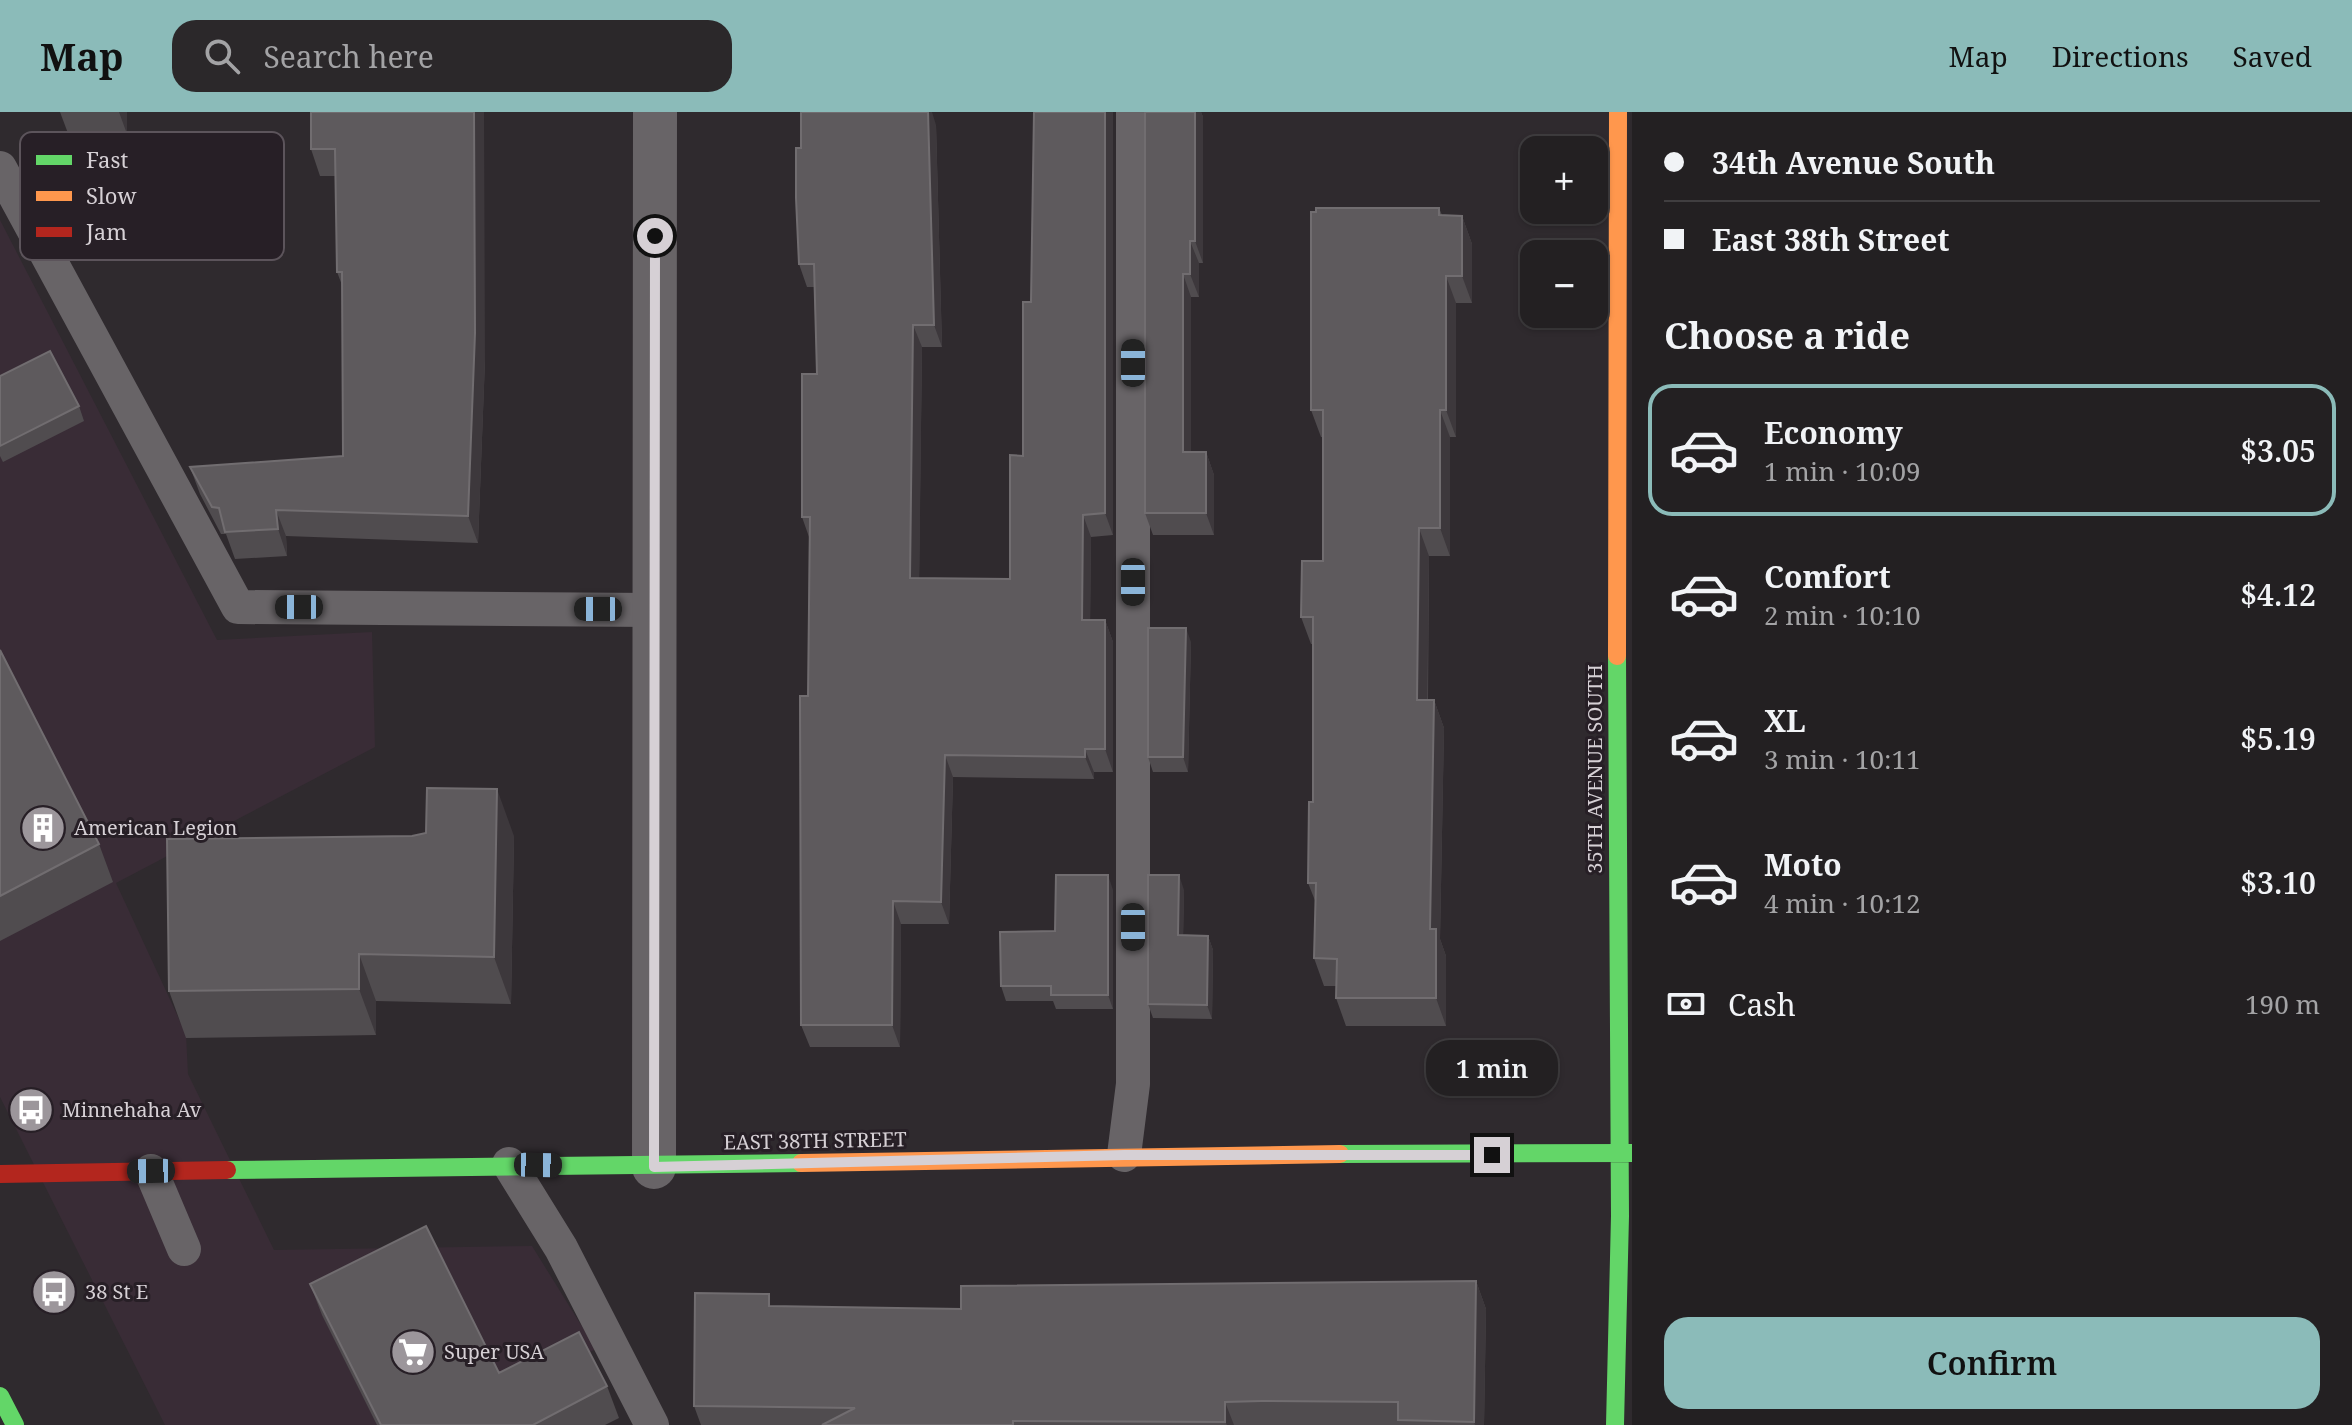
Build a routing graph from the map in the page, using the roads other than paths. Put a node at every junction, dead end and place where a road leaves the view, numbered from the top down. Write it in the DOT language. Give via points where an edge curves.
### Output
graph roads {
  1 [pos="655,112"];
  2 [pos="1133,112"];
  3 [pos="1618,112"];
  4 [pos="0,168"];
  5 [pos="20,205"];
  6 [pos="50,260"];
  7 [pos="655,610"];
  8 [pos="1626,1153"];
  9 [pos="1124,1155"];
  10 [pos="509,1164"];
  11 [pos="654,1167"];
  12 [pos="151,1171"];
  13 [pos="0,1174"];
  14 [pos="184,1249"];
  15 [pos="0,1396"];
  16 [pos="15,1425"];
  17 [pos="652,1425"];
  18 [pos="1615,1425"];
  1 -- 7 [label="street"];
  2 -- 9 [label="lane" via="1133,1084"];
  3 -- 8 [label="street, 35TH AVENUE SOUTH" via="1617,1080"];
  4 -- 5 [label="lane"];
  6 -- 7 [label="lane" via="238,607"];
  7 -- 11 [label="street"];
  8 -- 9 [label="street, EAST 38TH STREET"];
  8 -- 18 [label="street, 35TH AVENUE SOUTH"];
  9 -- 11 [label="street, EAST 38TH STREET"];
  10 -- 11 [label="street, EAST 38TH STREET"];
  10 -- 12 [label="street, EAST 38TH STREET"];
  10 -- 17 [label="lane" via="561,1248"];
  12 -- 13 [label="street, EAST 38TH STREET"];
  12 -- 14 [label="lane"];
  15 -- 16 [label="street"];
}
